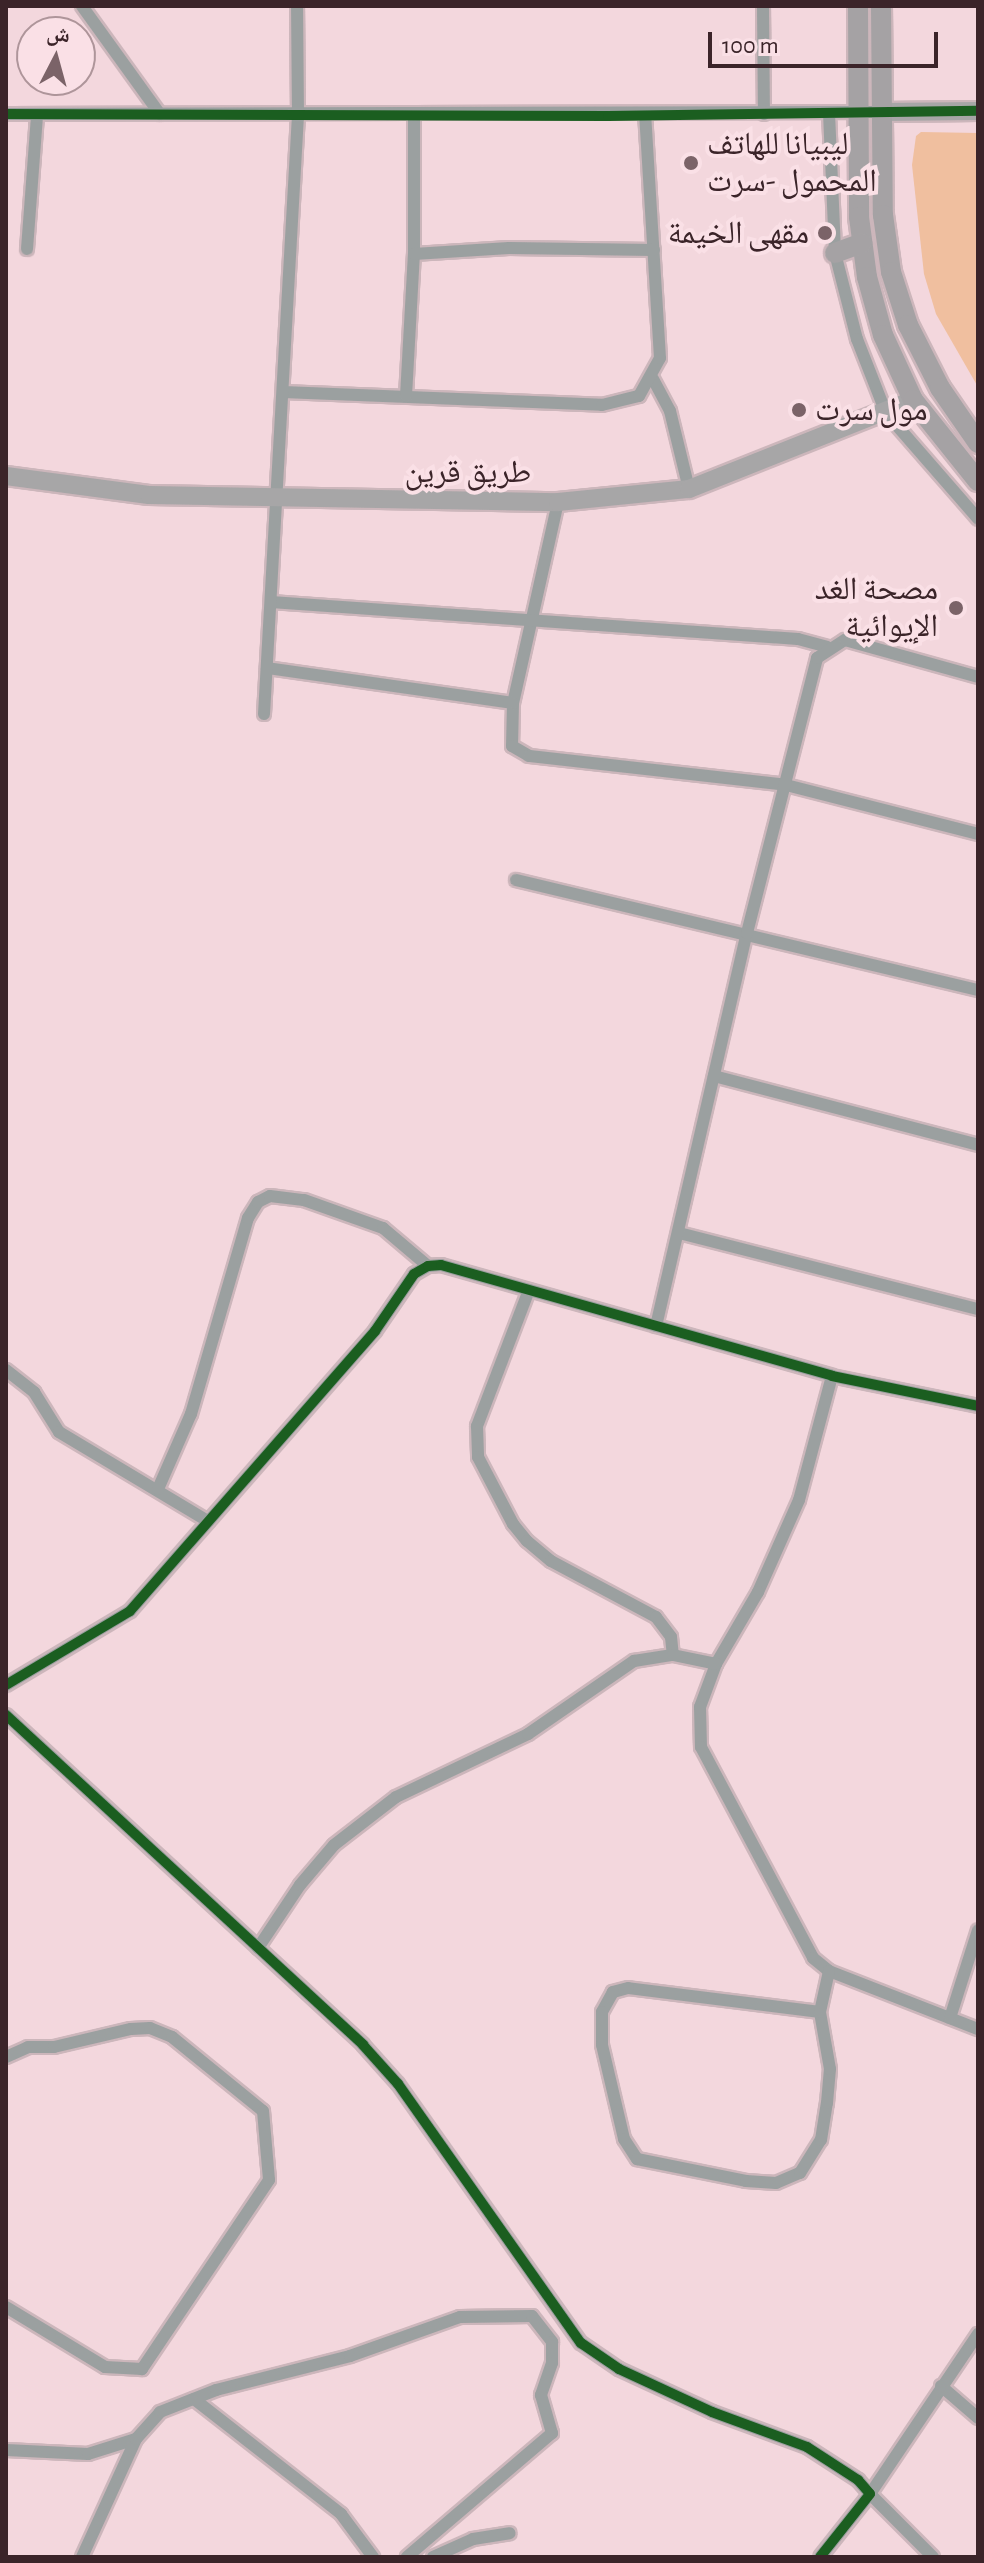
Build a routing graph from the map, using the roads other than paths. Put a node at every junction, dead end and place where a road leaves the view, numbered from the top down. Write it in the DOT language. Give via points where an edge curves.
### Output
graph roads {
  1 [pos="82,6"];
  2 [pos="297,6"];
  3 [pos="763,6"];
  4 [pos="858,6"];
  5 [pos="881,6"];
  6 [pos="978,111"];
  7 [pos="858,112"];
  8 [pos="882,112"];
  9 [pos="829,113"];
  10 [pos="6,114"];
  11 [pos="160,114"];
  12 [pos="764,114"];
  13 [pos="37,115"];
  14 [pos="298,116"];
  15 [pos="414,116"];
  16 [pos="645,116"];
  17 [pos="862,243"];
  18 [pos="27,249"];
  19 [pos="654,250"];
  20 [pos="835,253"];
  21 [pos="414,254"];
  22 [pos="653,379"];
  23 [pos="283,392"];
  24 [pos="406,396"];
  25 [pos="913,400"];
  26 [pos="886,413"];
  27 [pos="978,443"];
  28 [pos="6,476"];
  29 [pos="978,481"];
  30 [pos="689,489"];
  31 [pos="277,501"];
  32 [pos="558,502"];
  33 [pos="978,519"];
  34 [pos="271,602"];
  35 [pos="532,620"];
  36 [pos="827,647"];
  37 [pos="267,668"];
  38 [pos="978,677"];
  39 [pos="513,703"];
  40 [pos="264,714"];
  41 [pos="786,785"];
  42 [pos="978,834"];
  43 [pos="516,880"];
  44 [pos="747,933"];
  45 [pos="978,990"];
  46 [pos="714,1076"];
  47 [pos="978,1145"];
  48 [pos="679,1233"];
  49 [pos="428,1266"];
  50 [pos="529,1290"];
  51 [pos="978,1309"];
  52 [pos="656,1326"];
  53 [pos="6,1370"];
  54 [pos="832,1376"];
  55 [pos="978,1406"];
  56 [pos="158,1489"];
  57 [pos="208,1521"];
  58 [pos="673,1655"];
  59 [pos="716,1664"];
  60 [pos="6,1685"];
  61 [pos="6,1715"];
  62 [pos="978,1930"];
  63 [pos="258,1948"];
  64 [pos="829,1971"];
  65 [pos="820,2012"];
  66 [pos="950,2018"];
  67 [pos="978,2029"];
  68 [pos="6,2057"];
  69 [pos="6,2307"];
  70 [pos="978,2334"];
  71 [pos="941,2386"];
  72 [pos="194,2399"];
  73 [pos="978,2418"];
  74 [pos="136,2439"];
  75 [pos="6,2450"];
  76 [pos="870,2494"];
  77 [pos="510,2533"];
  78 [pos="82,2557"];
  79 [pos="373,2557"];
  80 [pos="407,2557"];
  81 [pos="433,2557"];
  82 [pos="820,2557"];
  83 [pos="933,2557"];
  1 -- 11 [label="street"];
  2 -- 14 [label="street"];
  3 -- 12 [label="street"];
  4 -- 7 [label="main road"];
  5 -- 8 [label="main road"];
  6 -- 8 [label="main road"];
  7 -- 8 [label="street"];
  7 -- 9 [label="street"];
  7 -- 17 [label="main road"];
  8 -- 27 [label="main road" via="883,215 891,272 908,325 940,388"];
  9 -- 12 [label="street"];
  9 -- 20 [label="street"];
  10 -- 13 [label="street"];
  11 -- 13 [label="street"];
  11 -- 14 [label="street"];
  12 -- 16 [label="street"];
  13 -- 18 [label="street"];
  14 -- 15 [label="street"];
  14 -- 23 [label="street"];
  15 -- 16 [label="street"];
  15 -- 21 [label="street"];
  16 -- 19 [label="street"];
  17 -- 20 [label="main road"];
  17 -- 25 [label="main road" via="883,335"];
  19 -- 21 [label="street" via="509,248"];
  19 -- 22 [label="street" via="661,337"];
  20 -- 26 [label="street" via="857,339"];
  21 -- 24 [label="street"];
  22 -- 24 [label="street" via="624,404"];
  22 -- 30 [label="street" via="670,411"];
  23 -- 24 [label="street"];
  23 -- 31 [label="street"];
  25 -- 26 [label="main road, طريق قرين"];
  25 -- 29 [label="main road"];
  26 -- 30 [label="main road, طريق قرين"];
  26 -- 33 [label="street"];
  28 -- 31 [label="main road, طريق قرين" via="149,495"];
  30 -- 32 [label="main road, طريق قرين"];
  31 -- 32 [label="main road, طريق قرين"];
  31 -- 34 [label="street"];
  32 -- 35 [label="street"];
  34 -- 35 [label="street"];
  34 -- 37 [label="street"];
  35 -- 36 [label="street" via="798,639"];
  35 -- 39 [label="street"];
  36 -- 38 [label="street" via="845,640"];
  36 -- 41 [label="street" via="817,658"];
  37 -- 39 [label="street"];
  37 -- 40 [label="street"];
  39 -- 41 [label="street" via="512,746 529,756"];
  41 -- 42 [label="street"];
  41 -- 44 [label="street"];
  43 -- 44 [label="street"];
  44 -- 45 [label="street"];
  44 -- 46 [label="street"];
  46 -- 47 [label="street"];
  46 -- 48 [label="street"];
  48 -- 51 [label="street"];
  48 -- 52 [label="street"];
  49 -- 50 [label="street"];
  49 -- 56 [label="street" via="383,1228 304,1200 270,1196 258,1202 248,1218 191,1414"];
  49 -- 57 [label="street" via="414,1274 375,1331"];
  50 -- 52 [label="street"];
  50 -- 58 [label="street" via="477,1426 478,1457 527,1541 551,1561 656,1617 671,1637"];
  52 -- 54 [label="street"];
  53 -- 56 [label="street" via="34,1392 59,1432"];
  54 -- 55 [label="street"];
  54 -- 59 [label="street" via="799,1500 758,1592"];
  56 -- 57 [label="street"];
  57 -- 60 [label="street" via="130,1611"];
  58 -- 59 [label="street"];
  58 -- 63 [label="street" via="634,1661 528,1734 362,1819 300,1885"];
  59 -- 64 [label="street" via="700,1707 701,1747 804,1946"];
  61 -- 63 [label="street"];
  62 -- 66 [label="street"];
  63 -- 76 [label="street" via="398,2084 581,2343 619,2369 712,2412 807,2447 841,2467"];
  64 -- 65 [label="street"];
  64 -- 66 [label="street"];
  65 -- 65 [label="street" via="830,2069 827,2103 821,2140 800,2173 776,2183 746,2181 637,2159 624,2139 602,2045 602,2012 613,1992 628,1988"];
  66 -- 67 [label="street"];
  68 -- 69 [label="street" via="28,2047 150,2028 172,2037 247,2094 263,2111 269,2132 269,2180 142,2369 105,2367"];
  70 -- 71 [label="street"];
  71 -- 73 [label="street"];
  71 -- 76 [label="street"];
  72 -- 74 [label="street" via="160,2412"];
  72 -- 79 [label="street" via="341,2514"];
  72 -- 80 [label="street" via="350,2356 460,2317 519,2315 540,2322 554,2353 541,2395 552,2433"];
  74 -- 75 [label="street" via="88,2454"];
  74 -- 78 [label="street"];
  76 -- 82 [label="street"];
  76 -- 83 [label="street"];
  77 -- 81 [label="street" via="473,2539"];
}
